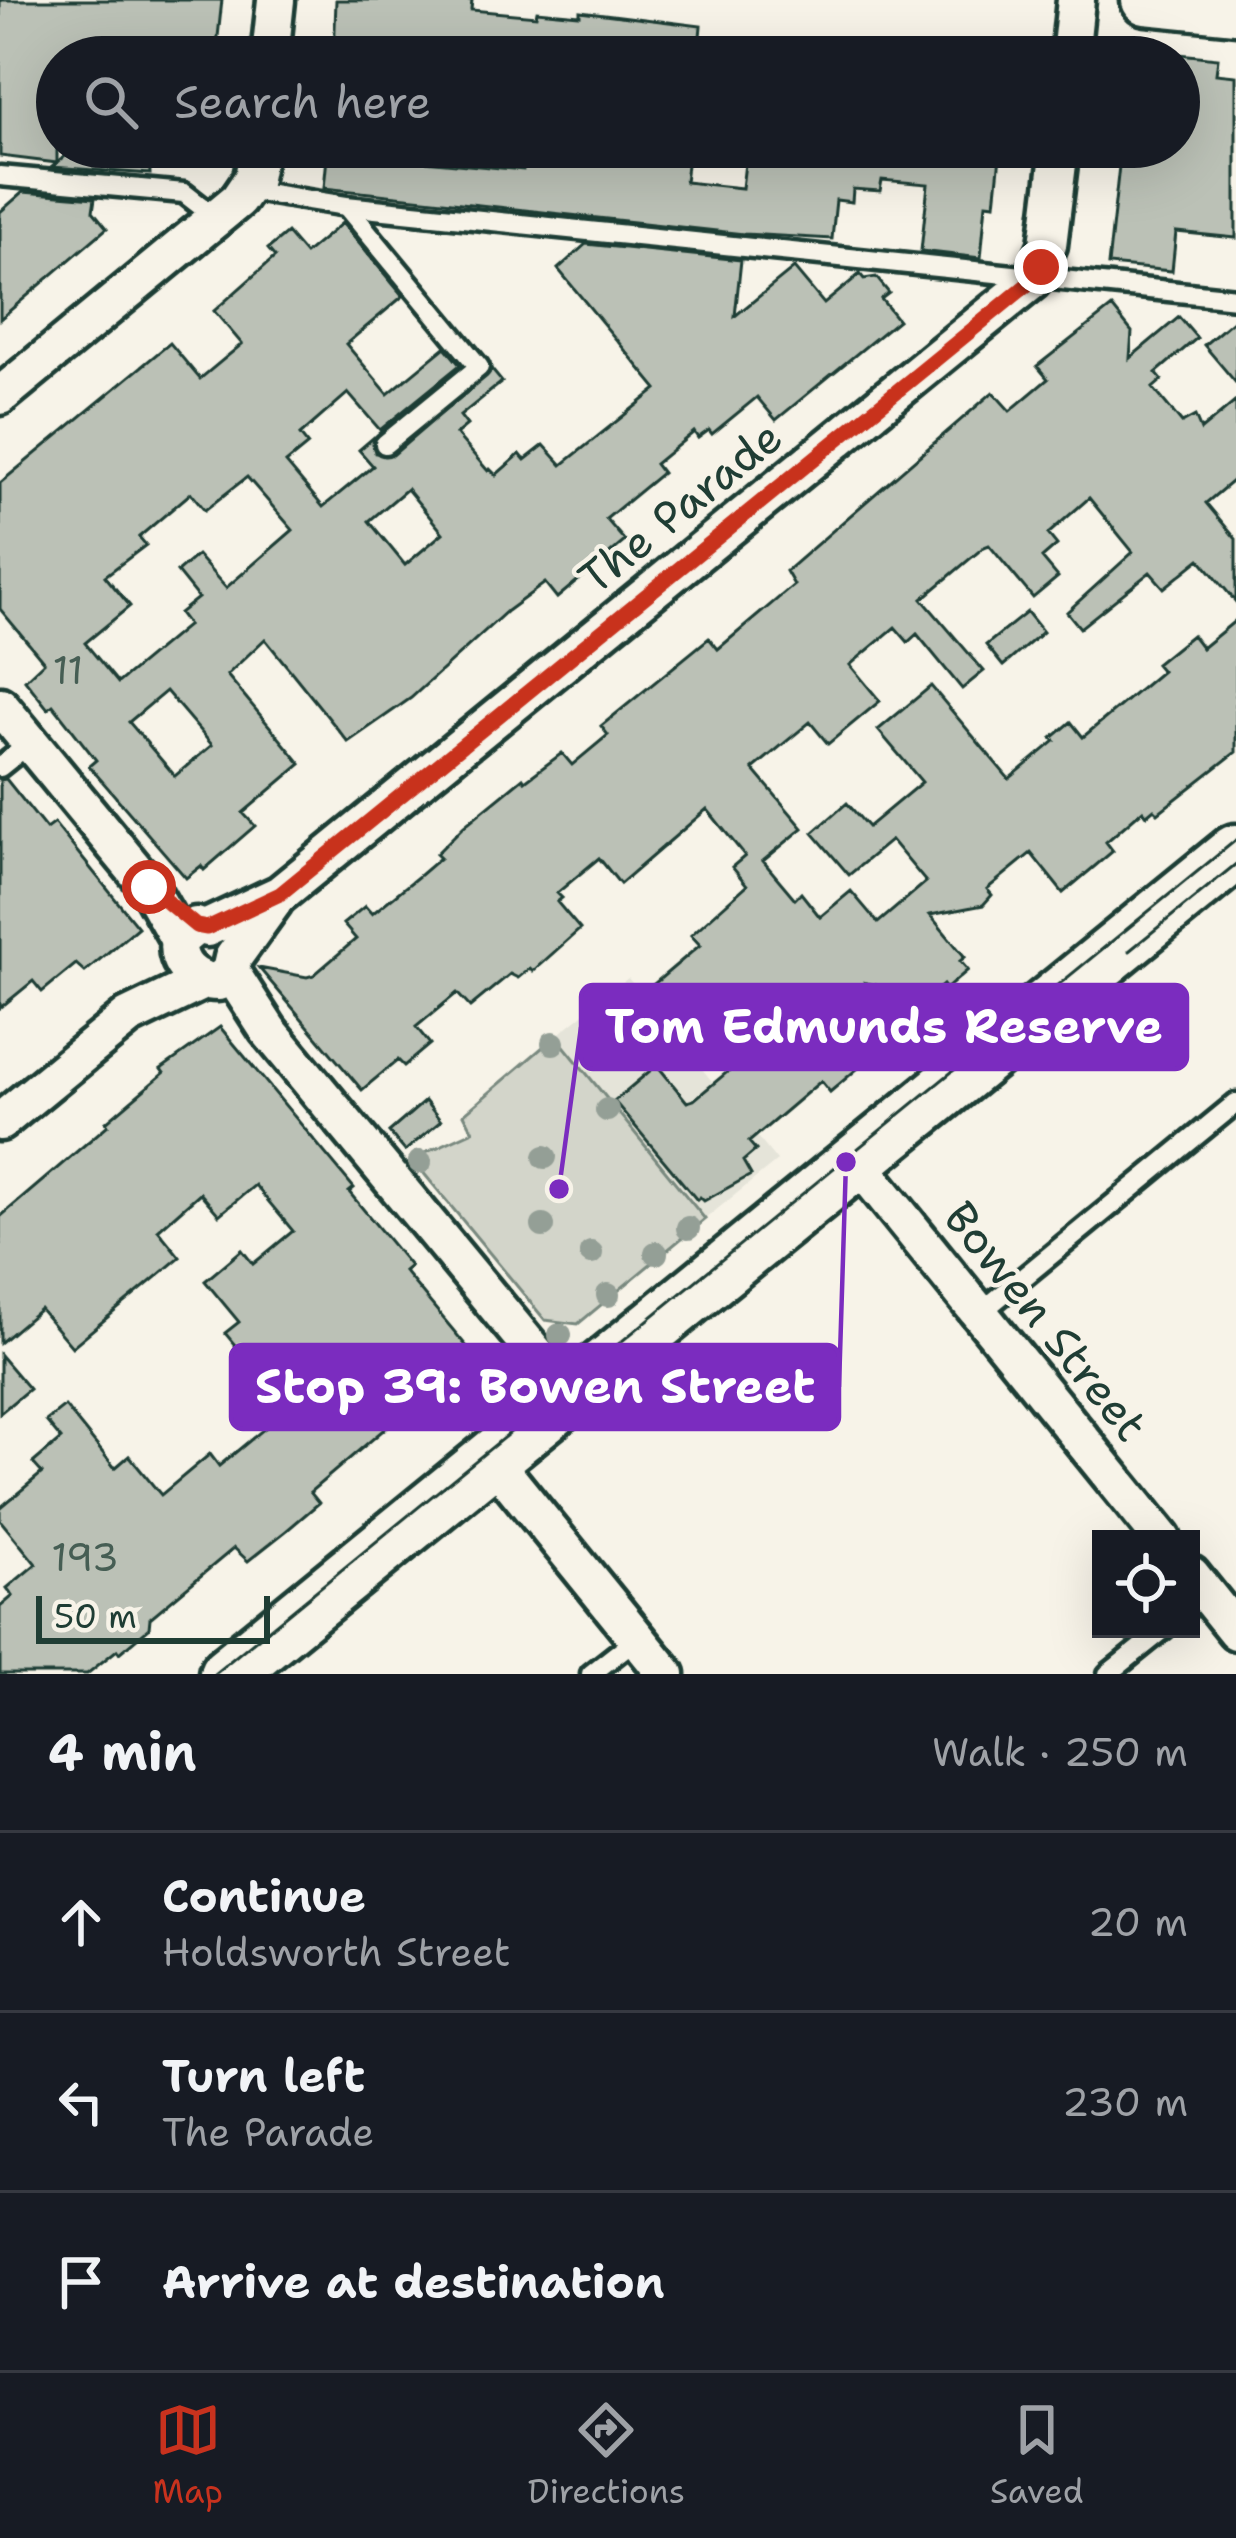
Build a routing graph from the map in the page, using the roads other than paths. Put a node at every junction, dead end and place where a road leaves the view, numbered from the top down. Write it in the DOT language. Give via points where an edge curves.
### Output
graph roads {
  1 [pos="276,0"];
  2 [pos="1076,0"];
  3 [pos="1146,0"];
  4 [pos="1236,9"];
  5 [pos="272,36"];
  6 [pos="1072,36"];
  7 [pos="255,168"];
  8 [pos="1057,168"];
  9 [pos="0,176"];
  10 [pos="246,190"];
  11 [pos="346,206"];
  12 [pos="216,218"];
  13 [pos="1033,280"];
  14 [pos="1236,298"];
  15 [pos="0,396"];
  16 [pos="385,445"];
  17 [pos="0,706"];
  18 [pos="30,742"];
  19 [pos="0,767"];
  20 [pos="1231,867"];
  21 [pos="280,894"];
  22 [pos="190,936"];
  23 [pos="220,973"];
  24 [pos="128,1017"];
  25 [pos="1236,1103"];
  26 [pos="0,1122"];
  27 [pos="857,1162"];
  28 [pos="980,1313"];
  29 [pos="570,1395"];
  30 [pos="492,1459"];
  31 [pos="1155,1530"];
  32 [pos="1200,1597"];
  33 [pos="1236,1631"];
  34 [pos="637,1638"];
  35 [pos="1153,1638"];
  36 [pos="226,1674"];
  37 [pos="591,1674"];
  38 [pos="666,1674"];
  39 [pos="1108,1674"];
  1 -- 5 [label="street"];
  2 -- 6 [label="street"];
  3 -- 4 [label="main road"];
  7 -- 10 [label="street"];
  8 -- 13 [label="street" via="1048,245"];
  9 -- 12 [label="lane" via="184,193"];
  10 -- 11 [label="lane"];
  10 -- 12 [label="street"];
  11 -- 13 [label="lane"];
  11 -- 16 [label="lane" via="479,367"];
  12 -- 15 [label="street"];
  13 -- 14 [label="lane"];
  13 -- 21 [label="street, The Parade"];
  17 -- 18 [label="street"];
  18 -- 19 [label="lane"];
  18 -- 22 [label="street"];
  20 -- 27 [label="main road"];
  21 -- 22 [label="street, The Parade"];
  21 -- 23 [label="street, The Parade"];
  22 -- 23 [label="street" via="226,944"];
  22 -- 24 [label="street, The Parade"];
  23 -- 24 [label="street, The Parade"];
  23 -- 29 [label="street"];
  24 -- 26 [label="street, The Parade"];
  25 -- 28 [label="lane"];
  27 -- 28 [label="street, Bowen Street"];
  27 -- 29 [label="main road"];
  28 -- 31 [label="street, Bowen Street"];
  29 -- 30 [label="main road"];
  30 -- 34 [label="street"];
  30 -- 36 [label="main road"];
  32 -- 33 [label="street"];
  34 -- 37 [label="lane"];
  34 -- 38 [label="street"];
  35 -- 39 [label="lane"];
}
